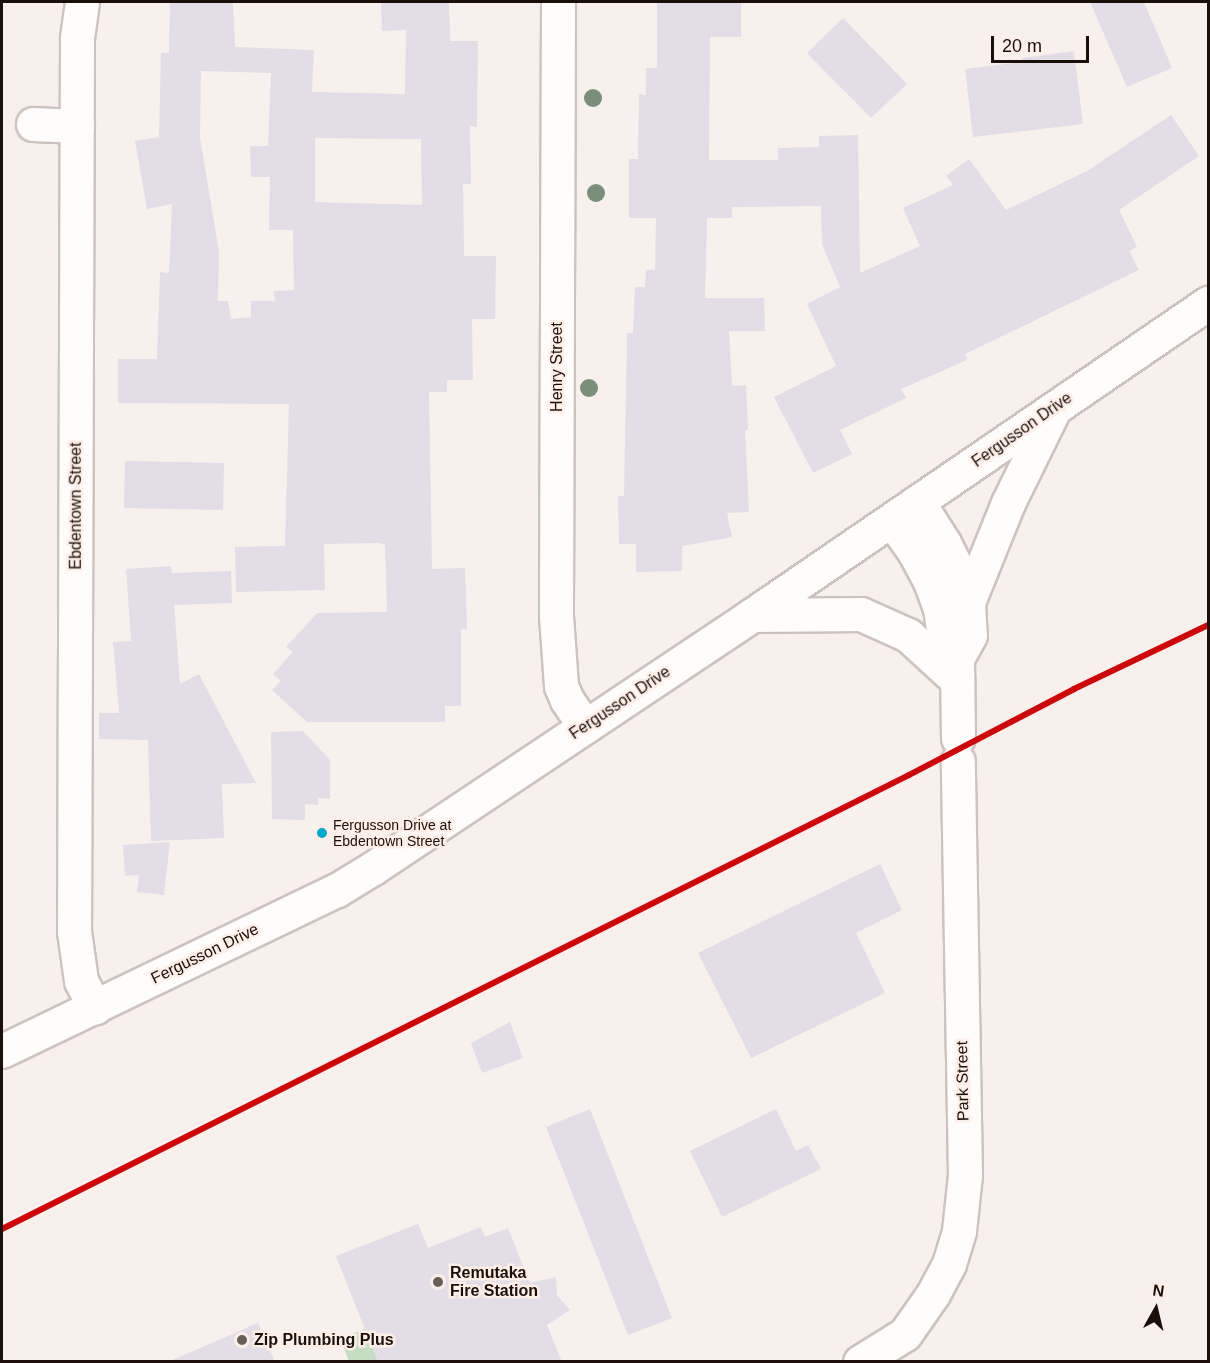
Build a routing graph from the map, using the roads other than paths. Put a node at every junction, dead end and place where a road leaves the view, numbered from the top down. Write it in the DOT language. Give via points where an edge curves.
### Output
graph roads {
  1 [pos="82,2"];
  2 [pos="558,2"];
  3 [pos="33,124"];
  4 [pos="77,126"];
  5 [pos="1209,303"];
  6 [pos="1054,408"];
  7 [pos="904,511"];
  8 [pos="968,602"];
  9 [pos="752,615"];
  10 [pos="957,669"];
  11 [pos="585,727"];
  12 [pos="95,1007"];
  13 [pos="2,1051"];
  14 [pos="860,1362"];
  1 -- 4 [label="street, Ebdentown Street" via="77,39"];
  2 -- 11 [label="street, Henry Street" via="556,616 561,686"];
  3 -- 4 [label="street"];
  4 -- 12 [label="street, Ebdentown Street" via="74,932 81,981"];
  5 -- 6 [label="street, Fergusson Drive"];
  6 -- 7 [label="street, Fergusson Drive"];
  6 -- 8 [label="street" via="1008,502"];
  7 -- 8 [label="street, Park Street" via="944,543"];
  7 -- 9 [label="street, Fergusson Drive"];
  7 -- 10 [label="street, Park Street" via="915,553 940,608 945,643"];
  8 -- 10 [label="street, Park Street" via="970,635"];
  9 -- 10 [label="street" via="861,614 908,635"];
  9 -- 11 [label="street, Fergusson Drive"];
  10 -- 14 [label="street, Park Street" via="965,1175 958,1231 949,1264 905,1334"];
  11 -- 12 [label="street, Fergusson Drive" via="337,890"];
  12 -- 13 [label="street, Fergusson Drive"];
}
